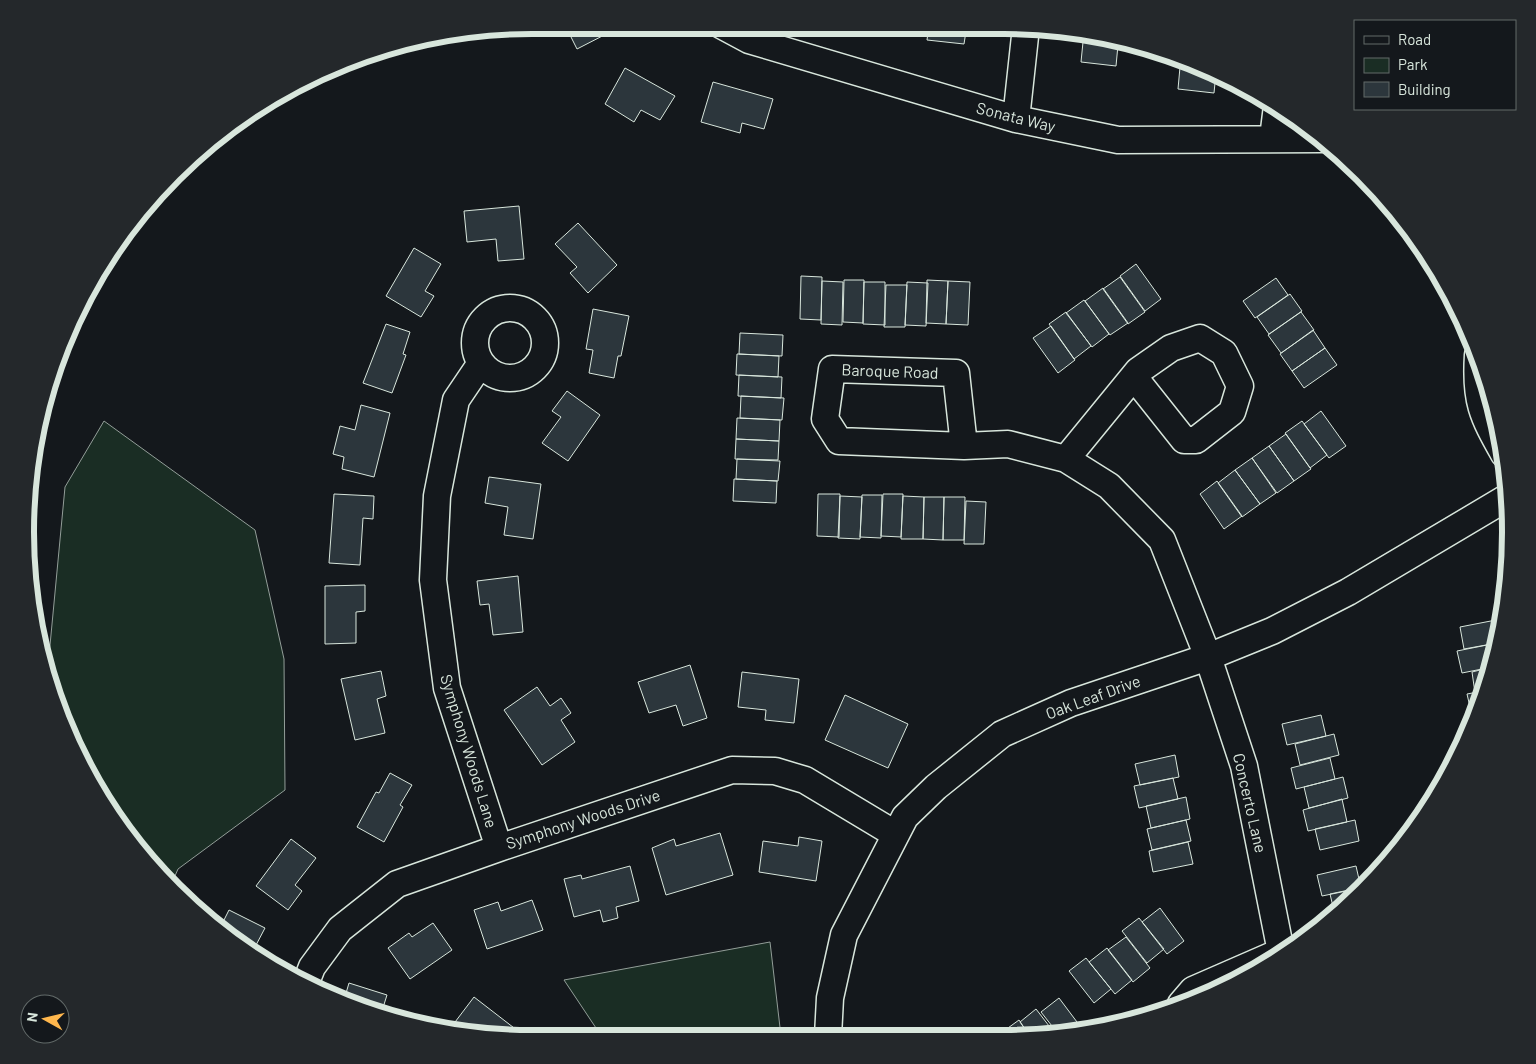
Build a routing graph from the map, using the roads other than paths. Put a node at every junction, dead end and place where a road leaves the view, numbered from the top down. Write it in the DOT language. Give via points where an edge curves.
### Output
graph roads {
  1 [pos="738,34"];
  2 [pos="1025,35"];
  3 [pos="1276,115"];
  4 [pos="1016,119"];
  5 [pos="1273,138"];
  6 [pos="1308,138"];
  7 [pos="481,363"];
  8 [pos="1477,375"];
  9 [pos="1134,377"];
  10 [pos="1493,435"];
  11 [pos="964,446"];
  12 [pos="1066,459"];
  13 [pos="1501,501"];
  14 [pos="1208,657"];
  15 [pos="895,834"];
  16 [pos="498,848"];
  17 [pos="1279,947"];
  18 [pos="1246,967"];
  19 [pos="308,977"];
  20 [pos="1189,994"];
  21 [pos="828,1030"];
  1 -- 4 [label="street, Sonata Way"];
  2 -- 4 [label="street"];
  3 -- 5 [label="street"];
  4 -- 5 [label="street, Sonata Way" via="1118,140"];
  5 -- 6 [label="street, Sonata Way"];
  7 -- 16 [label="street, Symphony Woods Lane" via="456,400 437,496 433,580 447,688"];
  8 -- 10 [label="street" via="1476,386 1484,420"];
  9 -- 12 [label="street"];
  11 -- 11 [label="street, Baroque Road" via="839,441 826,419 832,369 956,373"];
  11 -- 12 [label="street, Baroque Road" via="1008,444"];
  12 -- 14 [label="street, Baroque Road" via="1109,486 1162,540"];
  13 -- 14 [label="street, Oak Leaf Drive" via="1348,592 1272,631"];
  14 -- 15 [label="street, Oak Leaf Drive" via="1071,702 1002,734 936,787 905,817"];
  14 -- 17 [label="street, Concerto Lane" via="1244,766"];
  15 -- 16 [label="street, Symphony Woods Drive" via="805,780 775,771 732,770"];
  15 -- 21 [label="street, Oak Leaf Drive" via="844,935 830,998"];
  16 -- 19 [label="street, Symphony Woods Drive" via="397,884 340,929 312,966"];
  18 -- 20 [label="street, Concerto Lane"];
}
